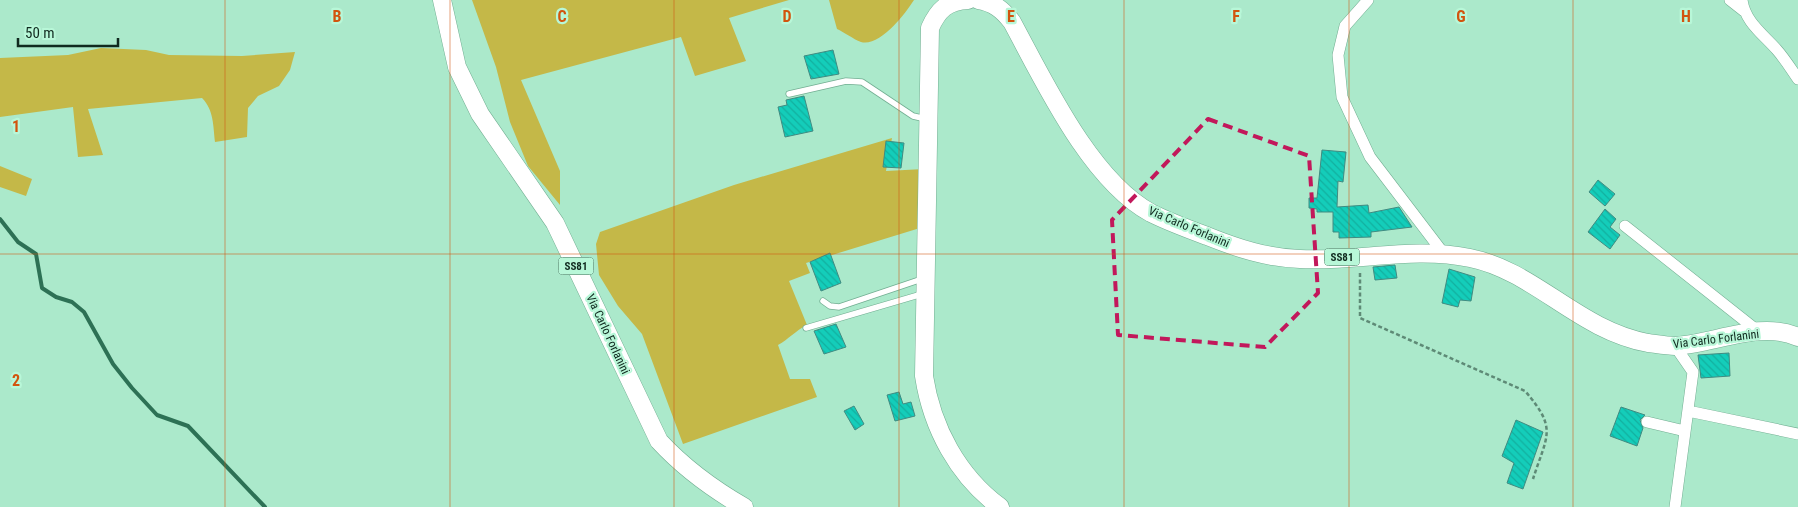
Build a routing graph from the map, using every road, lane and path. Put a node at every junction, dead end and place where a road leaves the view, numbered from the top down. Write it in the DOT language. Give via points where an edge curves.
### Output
graph roads {
  1 [pos="442,0"];
  2 [pos="968,0"];
  3 [pos="1368,0"];
  4 [pos="1730,0"];
  5 [pos="986,1"];
  6 [pos="1743,6"];
  7 [pos="1798,79"];
  8 [pos="789,94"];
  9 [pos="928,120"];
  10 [pos="1625,226"];
  11 [pos="1444,254"];
  12 [pos="1360,256"];
  13 [pos="924,286"];
  14 [pos="823,301"];
  15 [pos="806,328"];
  16 [pos="1758,332"];
  17 [pos="1798,337"];
  18 [pos="1675,346"];
  19 [pos="1688,411"];
  20 [pos="1647,422"];
  21 [pos="1685,431"];
  22 [pos="1798,434"];
  23 [pos="1533,479"];
  24 [pos="744,507"];
  25 [pos="1000,507"];
  26 [pos="1675,507"];
  1 -- 24 [label="main road, Via Carlo Forlanini / SS81" via="457,66 480,114 555,223 659,441 681,465"];
  2 -- 9 [label="main road" via="937,12 930,28"];
  3 -- 11 [label="street" via="1345,26 1338,54 1342,97 1370,157"];
  4 -- 6 [label="street"];
  5 -- 12 [label="main road, Via Carlo Forlanini / SS81" via="1003,10 1012,22 1062,116 1093,159 1126,195 1150,212 1263,255 1301,259"];
  6 -- 7 [label="street" via="1752,24"];
  8 -- 9 [label="lane" via="846,81 862,82 913,116"];
  9 -- 13 [label="main road"];
  10 -- 16 [label="street"];
  11 -- 12 [label="main road, Via Carlo Forlanini / SS81"];
  11 -- 18 [label="main road, Via Carlo Forlanini / SS81" via="1491,263 1590,322 1629,339"];
  12 -- 23 [label="path" via="1360,318 1525,391 1542,410 1548,431"];
  13 -- 14 [label="lane" via="839,307"];
  13 -- 15 [label="lane"];
  13 -- 25 [label="main road" via="927,398 953,457 985,496"];
  16 -- 17 [label="main road, Via Carlo Forlanini / SS81"];
  16 -- 18 [label="main road, Via Carlo Forlanini / SS81"];
  18 -- 19 [label="street" via="1693,372"];
  19 -- 21 [label="street"];
  19 -- 22 [label="street"];
  20 -- 21 [label="street"];
  21 -- 26 [label="street"];
}
